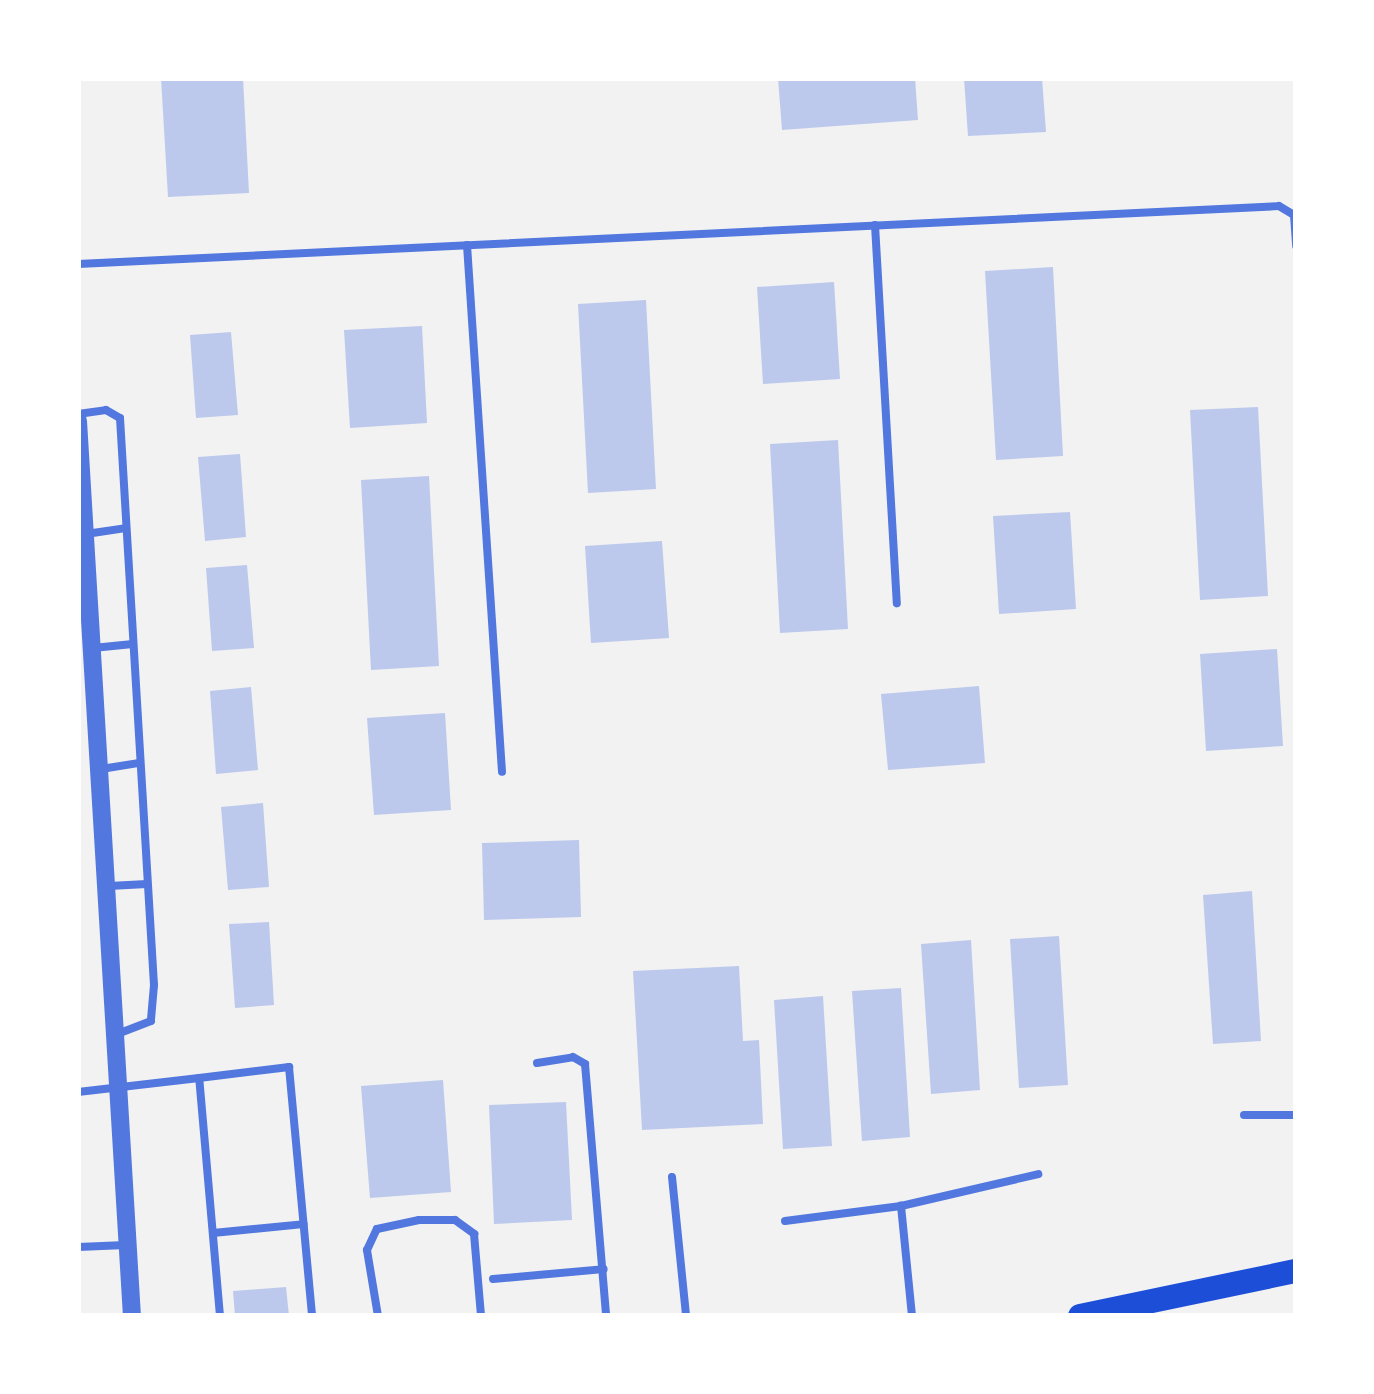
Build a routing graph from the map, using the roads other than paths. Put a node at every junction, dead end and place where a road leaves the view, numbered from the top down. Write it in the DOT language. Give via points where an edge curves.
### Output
graph roads {
  1 [pos="875,225"];
  2 [pos="467,245"];
  3 [pos="1296,246"];
  4 [pos="78,264"];
  5 [pos="78,418"];
  6 [pos="80,486"];
  7 [pos="126,528"];
  8 [pos="85,534"];
  9 [pos="897,604"];
  10 [pos="133,644"];
  11 [pos="91,649"];
  12 [pos="86,694"];
  13 [pos="140,763"];
  14 [pos="99,769"];
  15 [pos="502,772"];
  16 [pos="148,884"];
  17 [pos="107,886"];
  18 [pos="118,1033"];
  19 [pos="537,1063"];
  20 [pos="199,1078"];
  21 [pos="121,1087"];
  22 [pos="78,1092"];
  23 [pos="1244,1115"];
  24 [pos="1296,1115"];
  25 [pos="1038,1174"];
  26 [pos="671,1177"];
  27 [pos="901,1206"];
  28 [pos="784,1221"];
  29 [pos="304,1224"];
  30 [pos="213,1233"];
  31 [pos="128,1245"];
  32 [pos="78,1247"];
  33 [pos="604,1269"];
  34 [pos="1296,1271"];
  35 [pos="493,1280"];
  36 [pos="132,1316"];
  37 [pos="220,1316"];
  38 [pos="312,1316"];
  39 [pos="378,1316"];
  40 [pos="481,1316"];
  41 [pos="606,1316"];
  42 [pos="686,1316"];
  43 [pos="912,1316"];
  44 [pos="1080,1316"];
  1 -- 2 [label="lane"];
  1 -- 3 [label="lane" via="1279,206 1294,215"];
  1 -- 9 [label="lane"];
  2 -- 4 [label="lane"];
  2 -- 15 [label="lane"];
  5 -- 6 [label="street"];
  5 -- 7 [label="lane" via="106,410 120,418"];
  6 -- 8 [label="street"];
  7 -- 8 [label="lane"];
  7 -- 10 [label="lane"];
  8 -- 11 [label="street"];
  10 -- 11 [label="lane"];
  10 -- 13 [label="lane"];
  11 -- 12 [label="street"];
  12 -- 14 [label="street"];
  13 -- 14 [label="lane"];
  13 -- 16 [label="lane"];
  14 -- 17 [label="street"];
  16 -- 17 [label="lane"];
  16 -- 18 [label="lane" via="151,1021"];
  17 -- 18 [label="street"];
  18 -- 21 [label="street"];
  19 -- 33 [label="lane" via="573,1057 585,1064"];
  20 -- 21 [label="lane"];
  20 -- 29 [label="lane" via="289,1067"];
  20 -- 30 [label="lane"];
  21 -- 22 [label="lane"];
  21 -- 31 [label="street"];
  23 -- 24 [label="lane"];
  25 -- 27 [label="lane"];
  26 -- 42 [label="lane"];
  27 -- 28 [label="lane"];
  27 -- 43 [label="lane"];
  29 -- 30 [label="lane"];
  29 -- 38 [label="lane"];
  30 -- 37 [label="lane"];
  31 -- 32 [label="lane"];
  31 -- 36 [label="street"];
  33 -- 35 [label="lane"];
  33 -- 41 [label="lane"];
  34 -- 44 [label="main road"];
  39 -- 40 [label="lane" via="367,1250 377,1229 455,1220 474,1234"];
}
